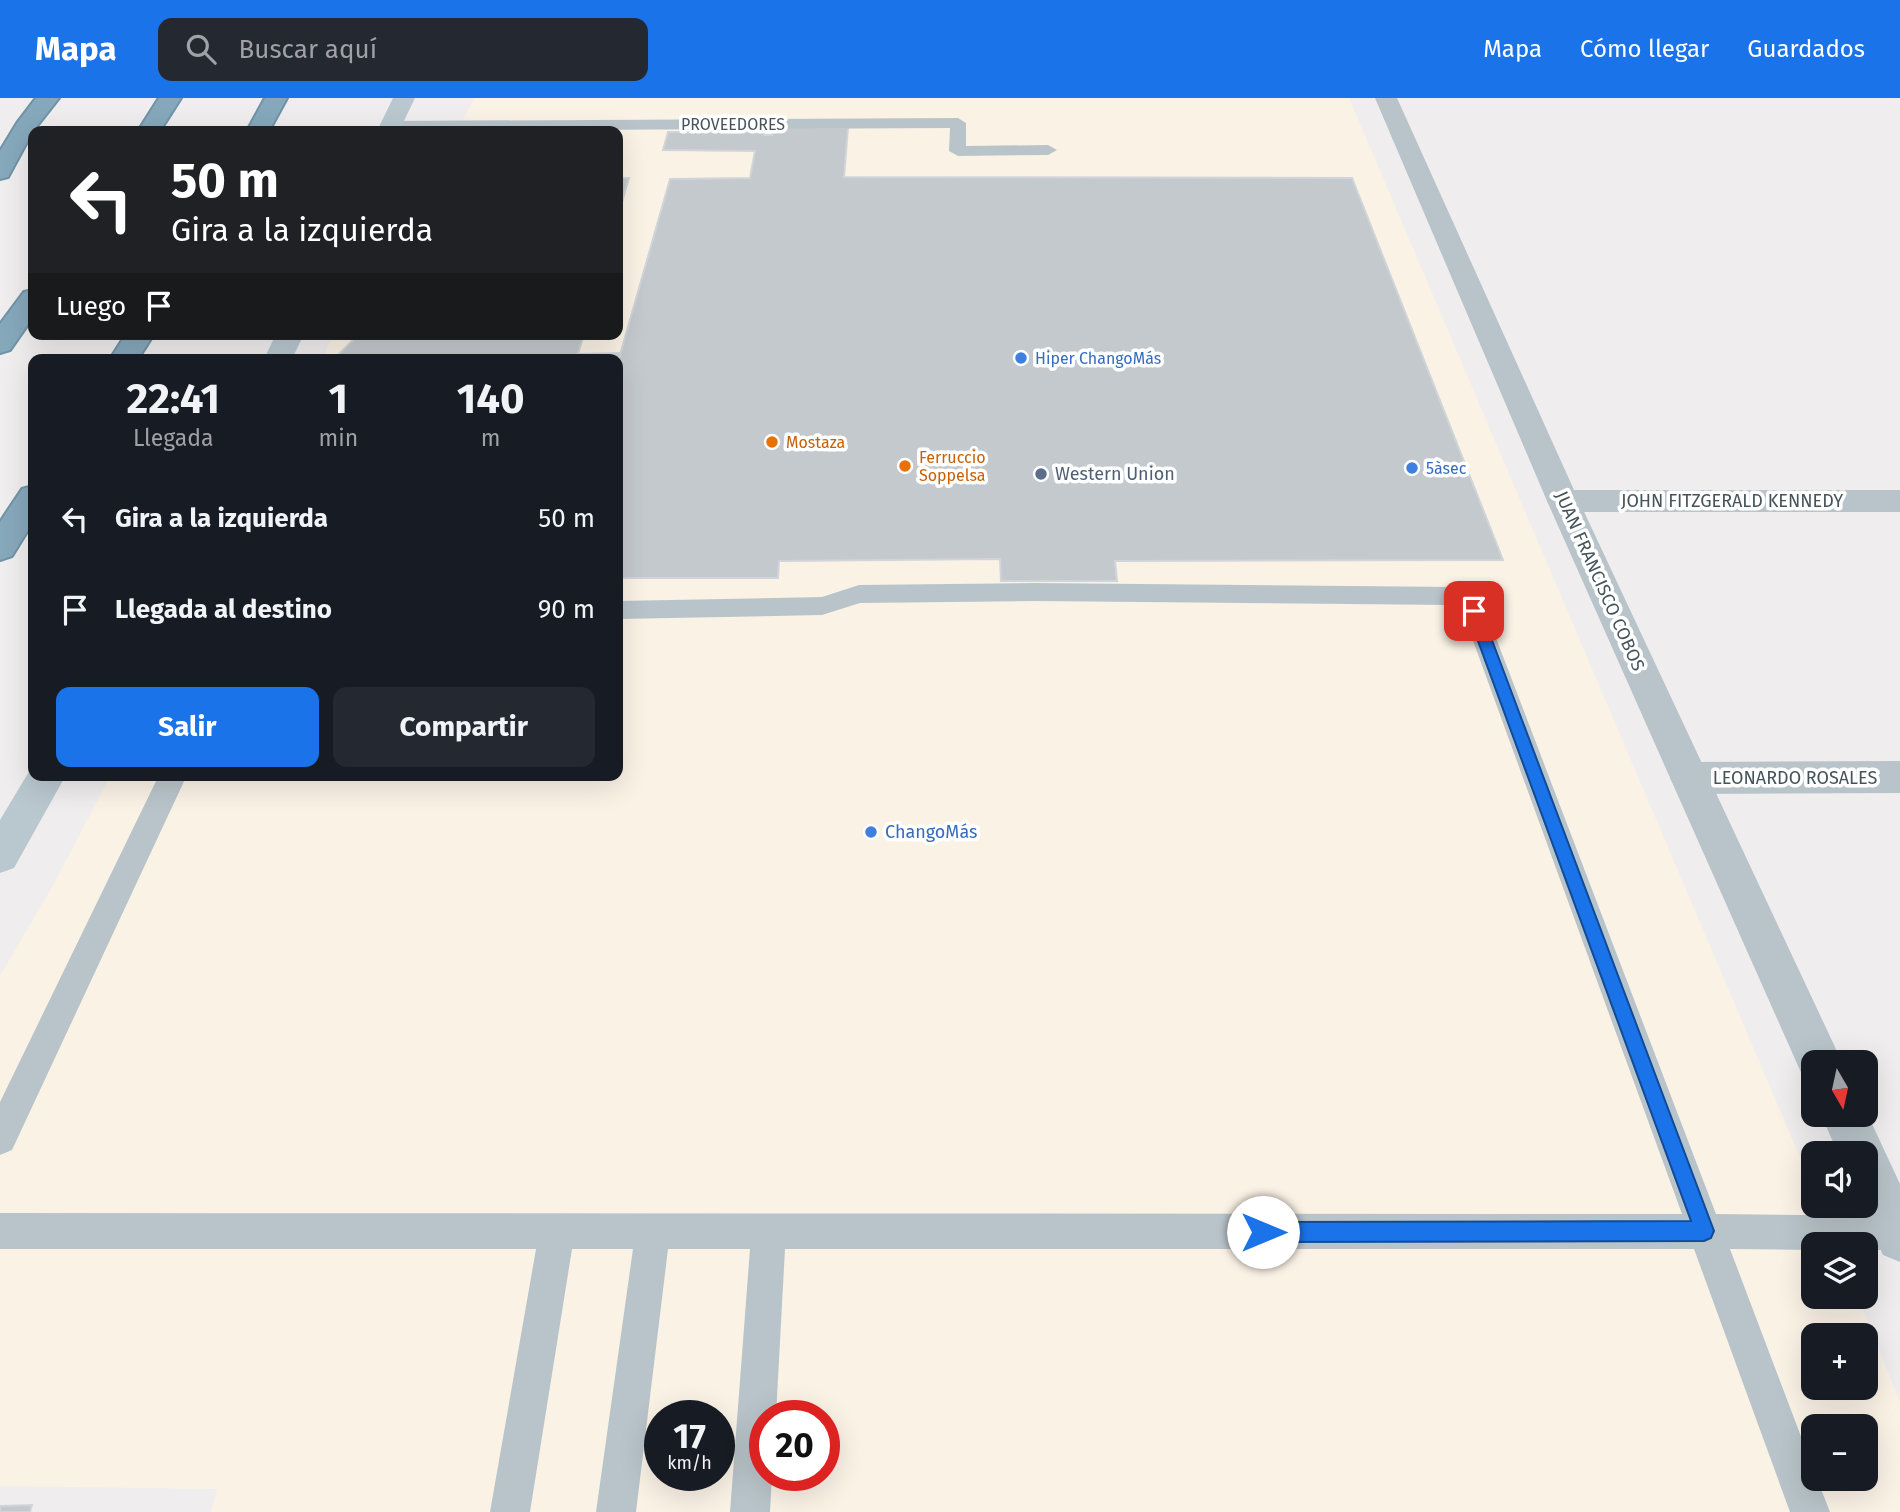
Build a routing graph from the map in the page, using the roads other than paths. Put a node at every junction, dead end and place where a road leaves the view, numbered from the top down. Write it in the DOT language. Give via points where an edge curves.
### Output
graph roads {
  1 [pos="48,98"];
  2 [pos="170,98"];
  3 [pos="276,98"];
  4 [pos="404,98"];
  5 [pos="1386,98"];
  6 [pos="28,123"];
  7 [pos="152,126"];
  8 [pos="261,126"];
  9 [pos="391,126"];
  10 [pos="623,127"];
  11 [pos="1048,150"];
  12 [pos="0,157"];
  13 [pos="0,172"];
  14 [pos="28,305"];
  15 [pos="0,344"];
  16 [pos="1563,501"];
  17 [pos="1900,501"];
  18 [pos="28,505"];
  19 [pos="0,548"];
  20 [pos="623,610"];
  21 [pos="1900,777"];
  22 [pos="1689,778"];
  23 [pos="44,781"];
  24 [pos="170,781"];
  25 [pos="0,856"];
  26 [pos="1814,1050"];
  27 [pos="0,1138"];
  28 [pos="1878,1189"];
  29 [pos="0,1231"];
  30 [pos="557,1231"];
  31 [pos="653,1231"];
  32 [pos="769,1231"];
  33 [pos="1704,1231"];
  34 [pos="1899,1234"];
  35 [pos="510,1512"];
  36 [pos="616,1512"];
  37 [pos="750,1512"];
  38 [pos="1810,1512"];
  1 -- 6 [label="highway"];
  2 -- 7 [label="highway"];
  3 -- 8 [label="highway"];
  4 -- 9 [label="main road"];
  5 -- 16 [label="street, JUAN FRANCISCO COBOS"];
  6 -- 12 [label="street"];
  6 -- 13 [label="highway"];
  10 -- 11 [label="lane, PROVEEDORES" via="958,123 958,151"];
  14 -- 15 [label="highway"];
  16 -- 17 [label="street, JOHN FITZGERALD KENNEDY"];
  16 -- 22 [label="street, JUAN FRANCISCO COBOS"];
  18 -- 19 [label="highway"];
  20 -- 33 [label="lane" via="822,606 859,594 1455,596 1474,611"];
  21 -- 22 [label="street, LEONARDO ROSALES"];
  22 -- 26 [label="street, JUAN FRANCISCO COBOS"];
  23 -- 25 [label="main road"];
  24 -- 27 [label="lane"];
  28 -- 34 [label="street"];
  29 -- 30 [label="lane"];
  30 -- 31 [label="lane"];
  30 -- 35 [label="lane"];
  31 -- 32 [label="lane"];
  31 -- 36 [label="lane"];
  32 -- 33 [label="lane"];
  32 -- 37 [label="lane"];
  33 -- 34 [label="lane"];
  33 -- 38 [label="lane"];
}
